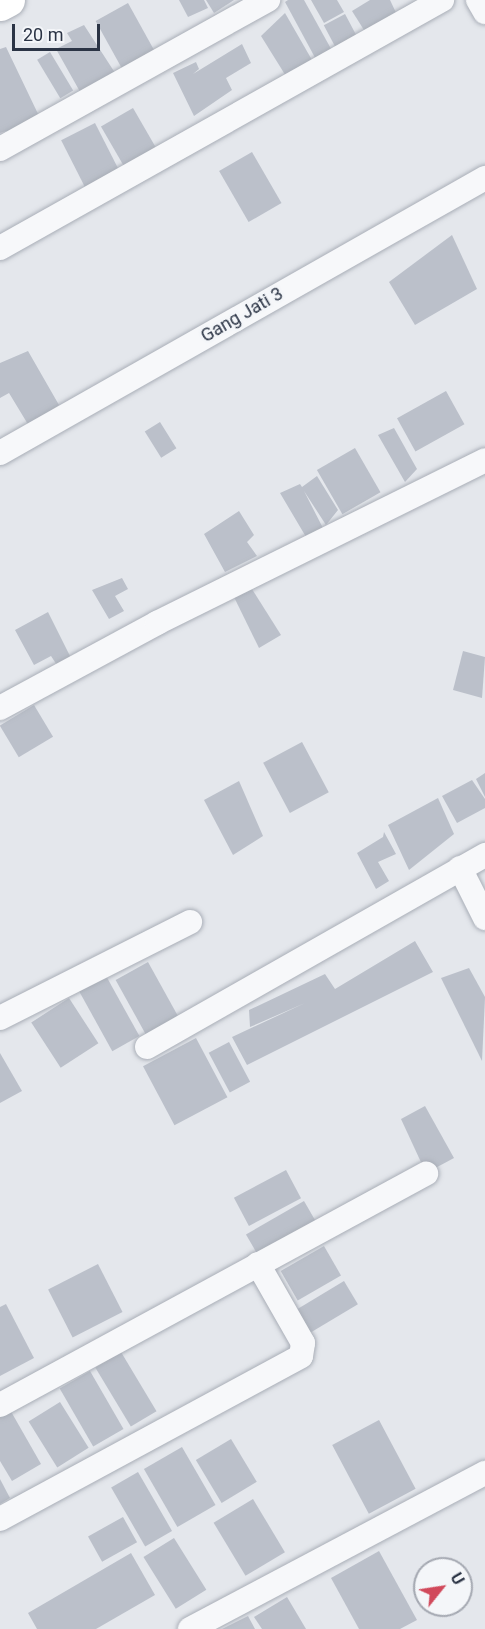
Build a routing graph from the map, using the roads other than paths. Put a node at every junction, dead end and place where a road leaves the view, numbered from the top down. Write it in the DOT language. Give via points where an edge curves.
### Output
graph roads {
  1 [pos="8,0"];
  2 [pos="268,0"];
  3 [pos="442,0"];
  4 [pos="478,0"];
  5 [pos="0,4"];
  6 [pos="485,12"];
  7 [pos="0,149"];
  8 [pos="485,178"];
  9 [pos="0,248"];
  10 [pos="0,453"];
  11 [pos="485,460"];
  12 [pos="0,708"];
  13 [pos="485,855"];
  14 [pos="460,868"];
  15 [pos="485,918"];
  16 [pos="190,922"];
  17 [pos="0,1018"];
  18 [pos="147,1047"];
  19 [pos="426,1174"];
  20 [pos="258,1264"];
  21 [pos="0,1405"];
  22 [pos="485,1473"];
  23 [pos="0,1519"];
  24 [pos="190,1629"];
  1 -- 5 [label="main road"];
  2 -- 7 [label="street"];
  3 -- 9 [label="street"];
  4 -- 6 [label="street"];
  8 -- 10 [label="street, Gang Jati 3"];
  11 -- 12 [label="street" via="157,623"];
  13 -- 14 [label="street"];
  14 -- 15 [label="street"];
  14 -- 18 [label="street"];
  16 -- 17 [label="street"];
  19 -- 20 [label="street"];
  20 -- 21 [label="street"];
  20 -- 23 [label="street" via="303,1343 301,1356"];
  22 -- 24 [label="street"];
}
